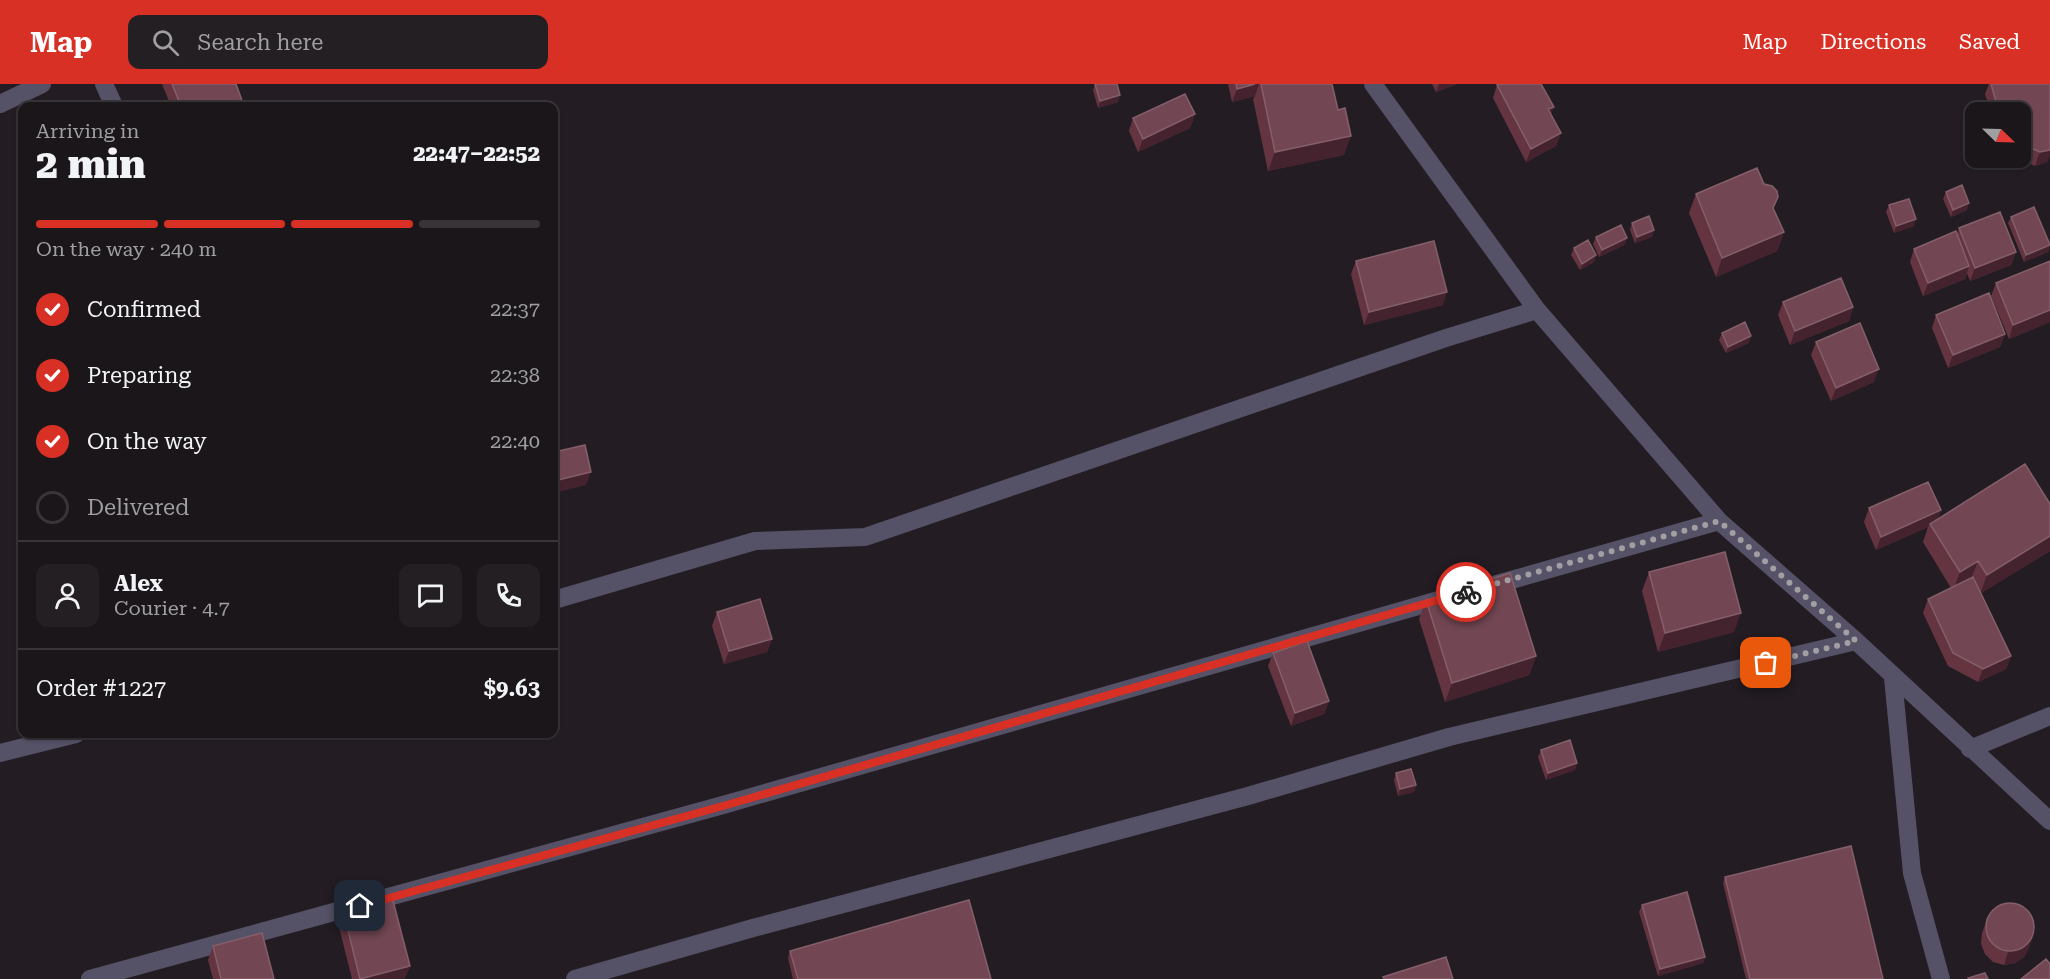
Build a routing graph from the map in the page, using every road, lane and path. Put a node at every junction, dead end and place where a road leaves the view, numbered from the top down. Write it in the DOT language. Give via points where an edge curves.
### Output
graph roads {
  1 [pos="42,84"];
  2 [pos="104,84"];
  3 [pos="1373,84"];
  4 [pos="112,102"];
  5 [pos="0,104"];
  6 [pos="1537,310"];
  7 [pos="1719,521"];
  8 [pos="558,599"];
  9 [pos="1856,641"];
  10 [pos="1893,678"];
  11 [pos="2050,716"];
  12 [pos="60,738"];
  13 [pos="1970,749"];
  14 [pos="0,753"];
  15 [pos="2050,821"];
  16 [pos="90,979"];
  17 [pos="575,979"];
  18 [pos="1941,979"];
  1 -- 5 [label="street"];
  2 -- 4 [label="street"];
  3 -- 6 [label="street"];
  6 -- 7 [label="street"];
  6 -- 8 [label="street" via="865,537 755,541"];
  7 -- 9 [label="street"];
  7 -- 16 [label="street" via="723,806"];
  9 -- 10 [label="street"];
  9 -- 17 [label="street" via="1449,737 1248,796"];
  10 -- 13 [label="street"];
  10 -- 18 [label="street" via="1912,873"];
  11 -- 13 [label="street"];
  12 -- 14 [label="street"];
  13 -- 15 [label="street"];
}
